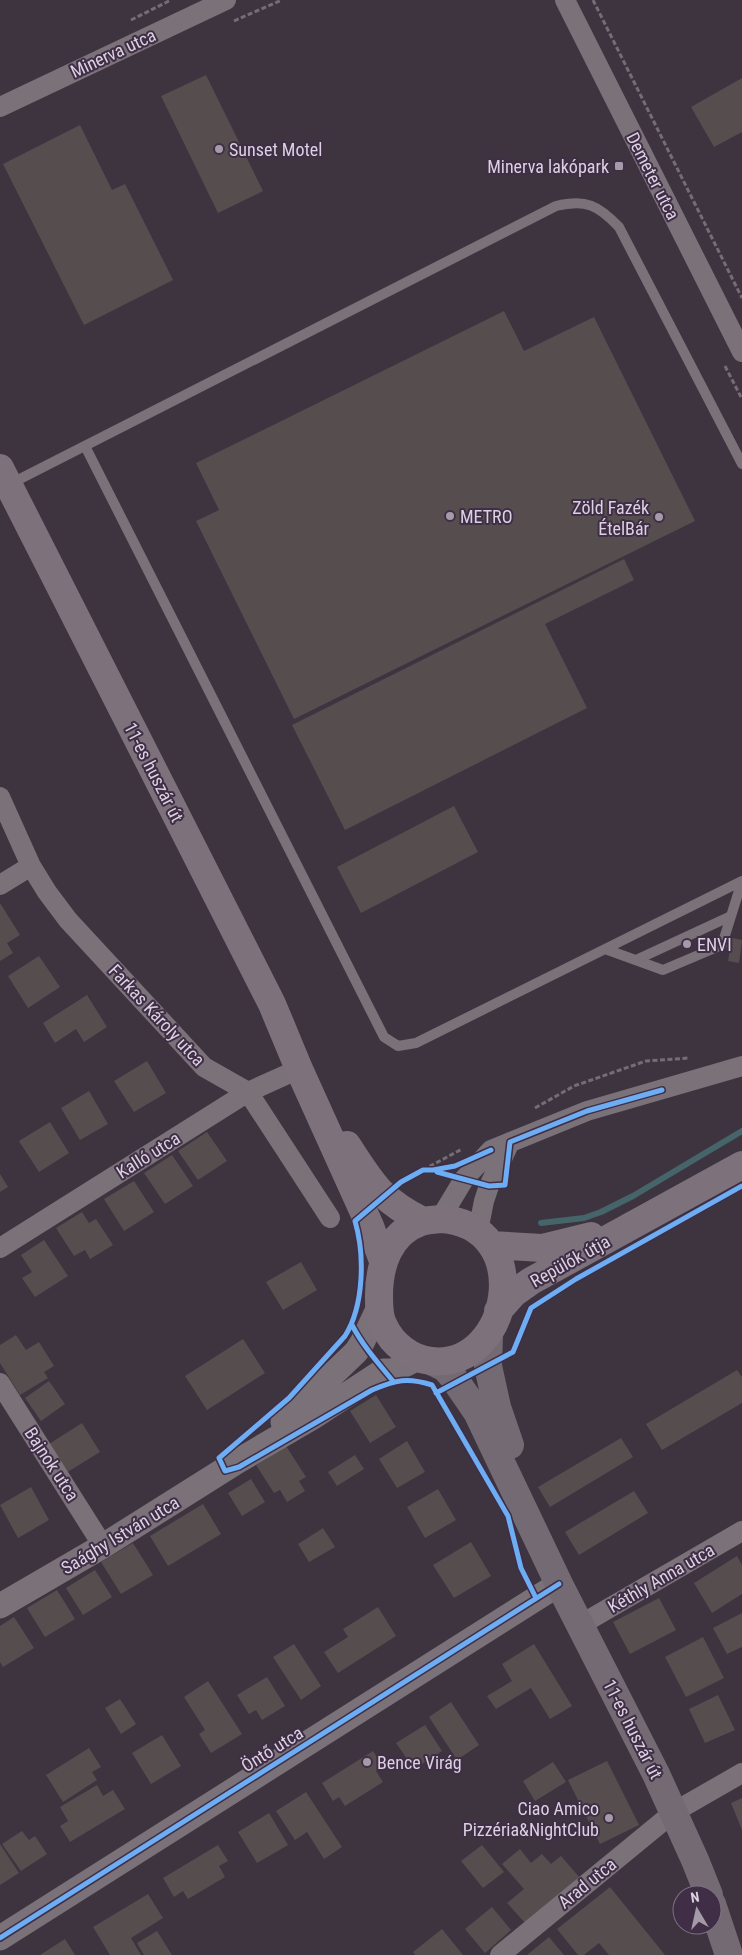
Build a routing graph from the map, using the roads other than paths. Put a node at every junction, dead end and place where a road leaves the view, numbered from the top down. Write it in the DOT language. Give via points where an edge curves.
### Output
graph roads {
  1 [pos="226,0"];
  2 [pos="564,0"];
  3 [pos="0,107"];
  4 [pos="741,349"];
  5 [pos="85,446"];
  6 [pos="742,464"];
  7 [pos="4,477"];
  8 [pos="0,797"];
  9 [pos="31,866"];
  10 [pos="742,881"];
  11 [pos="0,885"];
  12 [pos="731,916"];
  13 [pos="605,949"];
  14 [pos="636,960"];
  15 [pos="742,1066"];
  16 [pos="302,1074"];
  17 [pos="248,1092"];
  18 [pos="510,1142"];
  19 [pos="738,1170"];
  20 [pos="330,1218"];
  21 [pos="648,1219"];
  22 [pos="431,1220"];
  23 [pos="485,1238"];
  24 [pos="0,1248"];
  25 [pos="383,1261"];
  26 [pos="379,1307"];
  27 [pos="493,1323"];
  28 [pos="424,1359"];
  29 [pos="0,1383"];
  30 [pos="238,1461"];
  31 [pos="742,1531"];
  32 [pos="104,1546"];
  33 [pos="555,1575"];
  34 [pos="0,1606"];
  35 [pos="580,1625"];
  36 [pos="742,1773"];
  37 [pos="674,1812"];
  38 [pos="705,1885"];
  39 [pos="722,1934"];
  40 [pos="0,1938"];
  41 [pos="500,1955"];
  42 [pos="729,1955"];
  1 -- 3 [label="street, Minerva utca"];
  2 -- 4 [label="street, Demeter utca"];
  5 -- 6 [label="lane" via="556,206 574,202 591,205 619,227"];
  5 -- 7 [label="lane"];
  5 -- 13 [label="lane" via="384,1037 398,1046 416,1043"];
  7 -- 16 [label="main road, 11-es huszár út" via="272,1004"];
  8 -- 9 [label="street, Farkas Károly utca"];
  9 -- 11 [label="street"];
  9 -- 17 [label="street, Farkas Károly utca" via="68,920 204,1067"];
  10 -- 12 [label="lane"];
  10 -- 13 [label="lane"];
  12 -- 14 [label="lane"];
  12 -- 14 [label="lane" via="722,945 663,970"];
  13 -- 14 [label="lane"];
  15 -- 18 [label="street" via="587,1111"];
  16 -- 17 [label="street, Kalló utca"];
  16 -- 22 [label="main road" via="375,1187 402,1211"];
  16 -- 25 [label="main road"];
  17 -- 20 [label="street, Farkas Károly utca"];
  17 -- 24 [label="street, Kalló utca"];
  18 -- 22 [label="street" via="491,1150"];
  18 -- 23 [label="street" via="484,1201"];
  19 -- 21 [label="main road, Repülők útja"];
  21 -- 23 [label="main road, Repülők útja" via="542,1248"];
  21 -- 27 [label="main road, Repülők útja" via="530,1281 514,1293"];
  22 -- 23 [label="main road" via="461,1222"];
  22 -- 25 [label="main road" via="400,1235"];
  23 -- 27 [label="main road" via="500,1262 503,1283"];
  25 -- 26 [label="main road"];
  26 -- 28 [label="main road" via="383,1326 395,1344"];
  26 -- 30 [label="street, Saághy István utca" via="356,1352"];
  27 -- 28 [label="main road" via="473,1350 458,1358"];
  27 -- 33 [label="main road, 11-es huszár út" via="487,1359 496,1407"];
  28 -- 30 [label="street, Saághy István utca" via="393,1371 383,1371"];
  28 -- 33 [label="main road, 11-es huszár út" via="445,1368 477,1412"];
  29 -- 32 [label="street, Bajnok utca"];
  30 -- 32 [label="street, Saághy István utca"];
  31 -- 35 [label="street, Kéthly Anna utca"];
  32 -- 34 [label="street, Saághy István utca"];
  33 -- 35 [label="main road, 11-es huszár út"];
  33 -- 40 [label="street, Öntő utca"];
  35 -- 37 [label="main road, 11-es huszár út"];
  36 -- 37 [label="street, Arad utca"];
  37 -- 38 [label="main road, 11-es huszár út"];
  37 -- 41 [label="street, Arad utca"];
  39 -- 42 [label="main road"];
}
